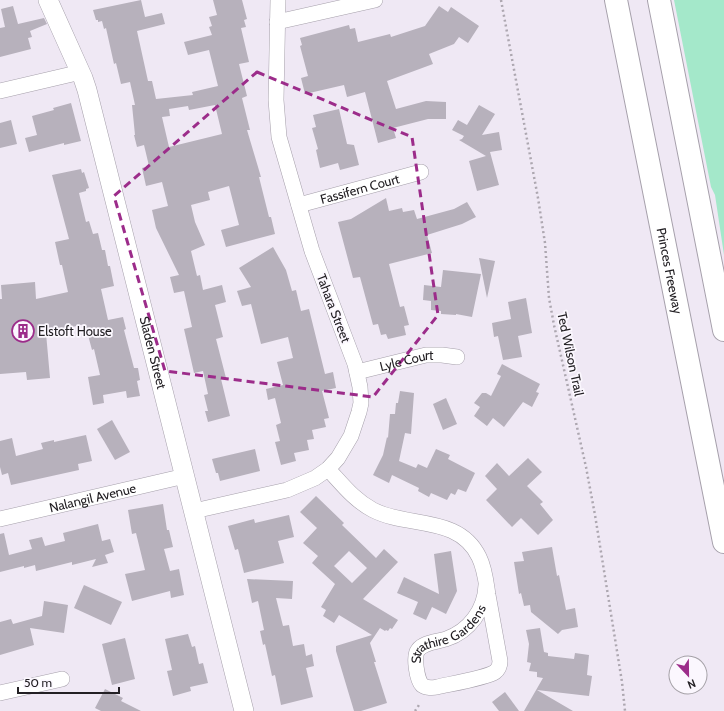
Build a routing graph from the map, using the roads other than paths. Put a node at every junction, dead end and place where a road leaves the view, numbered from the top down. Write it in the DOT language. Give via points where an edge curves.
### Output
graph roads {
  1 [pos="48,0"];
  2 [pos="278,0"];
  3 [pos="375,0"];
  4 [pos="616,0"];
  5 [pos="659,0"];
  6 [pos="277,22"];
  7 [pos="80,72"];
  8 [pos="0,91"];
  9 [pos="421,172"];
  10 [pos="299,205"];
  11 [pos="724,330"];
  12 [pos="457,357"];
  13 [pos="357,372"];
  14 [pos="328,469"];
  15 [pos="185,476"];
  16 [pos="194,512"];
  17 [pos="0,519"];
  18 [pos="724,542"];
  19 [pos="486,585"];
  20 [pos="62,679"];
  21 [pos="0,693"];
  22 [pos="244,711"];
  1 -- 7 [label="street, Sladen Street"];
  2 -- 6 [label="street, Tahara Street"];
  3 -- 6 [label="street"];
  4 -- 18 [label="highway, Princes Freeway"];
  5 -- 11 [label="highway"];
  6 -- 10 [label="street, Tahara Street" via="276,100 279,137"];
  7 -- 8 [label="street"];
  7 -- 15 [label="street, Sladen Street" via="91,104"];
  9 -- 10 [label="street, Fassifern Court"];
  10 -- 13 [label="street, Tahara Street" via="312,251"];
  12 -- 13 [label="street, Lyle Court" via="426,355"];
  13 -- 14 [label="street, Tahara Street" via="361,402 357,421 338,458"];
  14 -- 16 [label="street, Tahara Street" via="294,488"];
  14 -- 19 [label="street, Strathire Gardens" via="351,494 373,510 392,517 445,527 460,534 478,555 484,568"];
  15 -- 16 [label="street, Sladen Street"];
  15 -- 17 [label="street, Nalangil Avenue"];
  16 -- 22 [label="street, Sladen Street"];
  19 -- 19 [label="street, Strathire Gardens" via="500,661 498,670 486,676 435,688 423,686 415,659 418,650 424,645 449,638 468,626 481,607"];
  20 -- 21 [label="street"];
}
